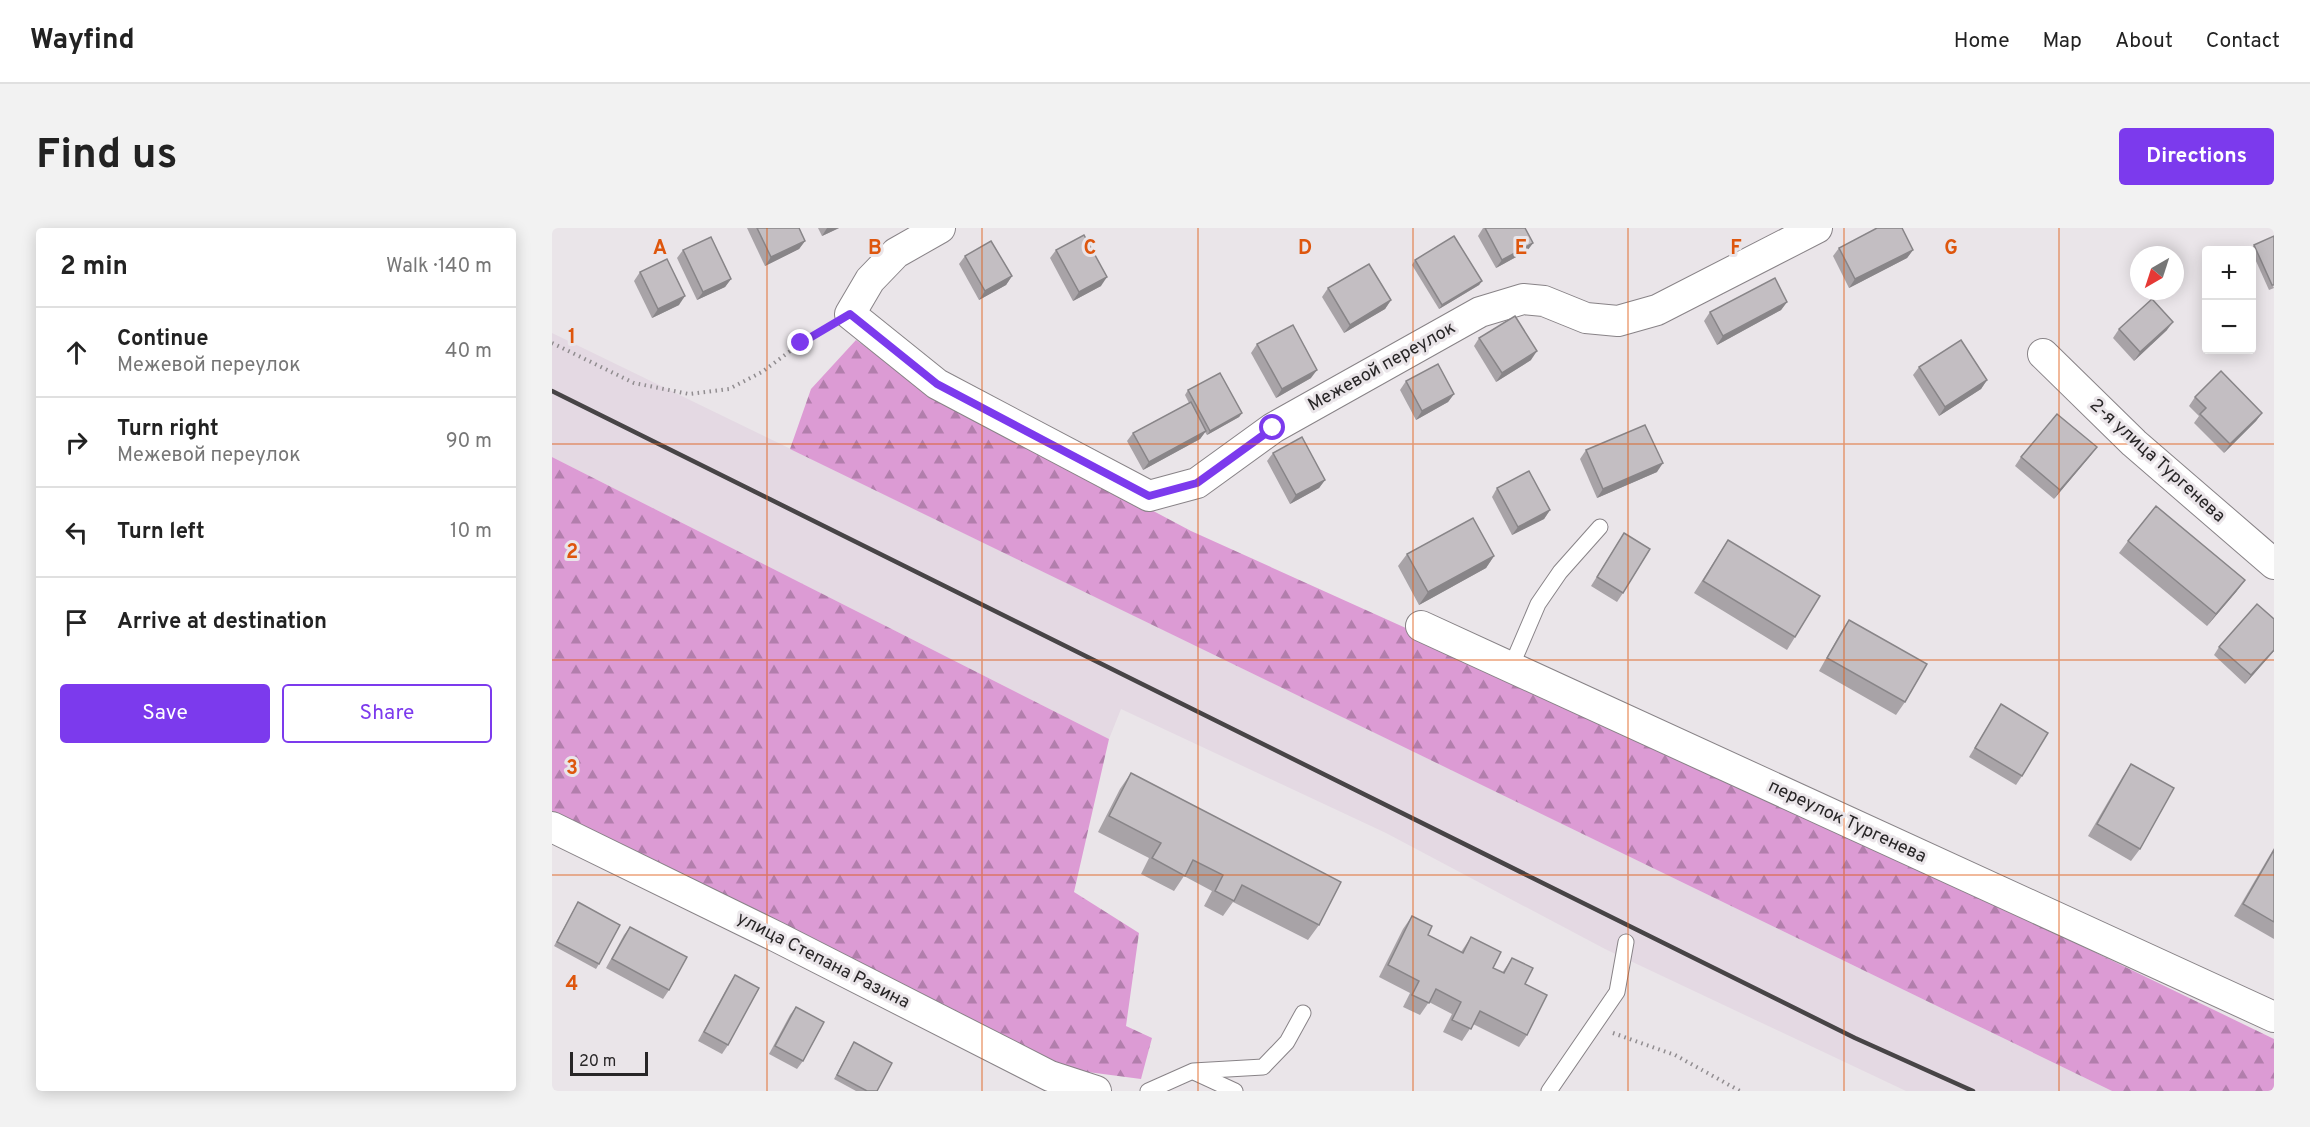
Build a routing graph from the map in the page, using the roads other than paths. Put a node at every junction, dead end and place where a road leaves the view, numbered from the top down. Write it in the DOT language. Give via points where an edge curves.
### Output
graph roads {
  1 [pos="940,228"];
  2 [pos="1817,228"];
  3 [pos="2043,354"];
  4 [pos="1600,527"];
  5 [pos="2274,564"];
  6 [pos="1421,626"];
  7 [pos="1511,667"];
  8 [pos="552,826"];
  9 [pos="1626,942"];
  10 [pos="1303,1013"];
  11 [pos="2274,1017"];
  12 [pos="1193,1071"];
  13 [pos="1096,1091"];
  14 [pos="1148,1091"];
  15 [pos="1234,1091"];
  16 [pos="1549,1091"];
  1 -- 2 [label="street, Межевой переулок" via="896,253 870,280 850,314 937,384 1149,496 1197,483 1273,428 1480,312 1523,299 1544,302 1586,318 1617,321 1657,310"];
  3 -- 5 [label="street, 2-я улица Тургенева" via="2134,443"];
  4 -- 7 [label="lane" via="1538,604"];
  6 -- 7 [label="street, переулок Тургенева"];
  7 -- 11 [label="street, переулок Тургенева"];
  8 -- 13 [label="street, улица Степана Разина" via="1050,1076"];
  9 -- 16 [label="lane" via="1617,992"];
  10 -- 12 [label="lane" via="1287,1042 1263,1067"];
  12 -- 14 [label="lane"];
  12 -- 15 [label="lane"];
}
